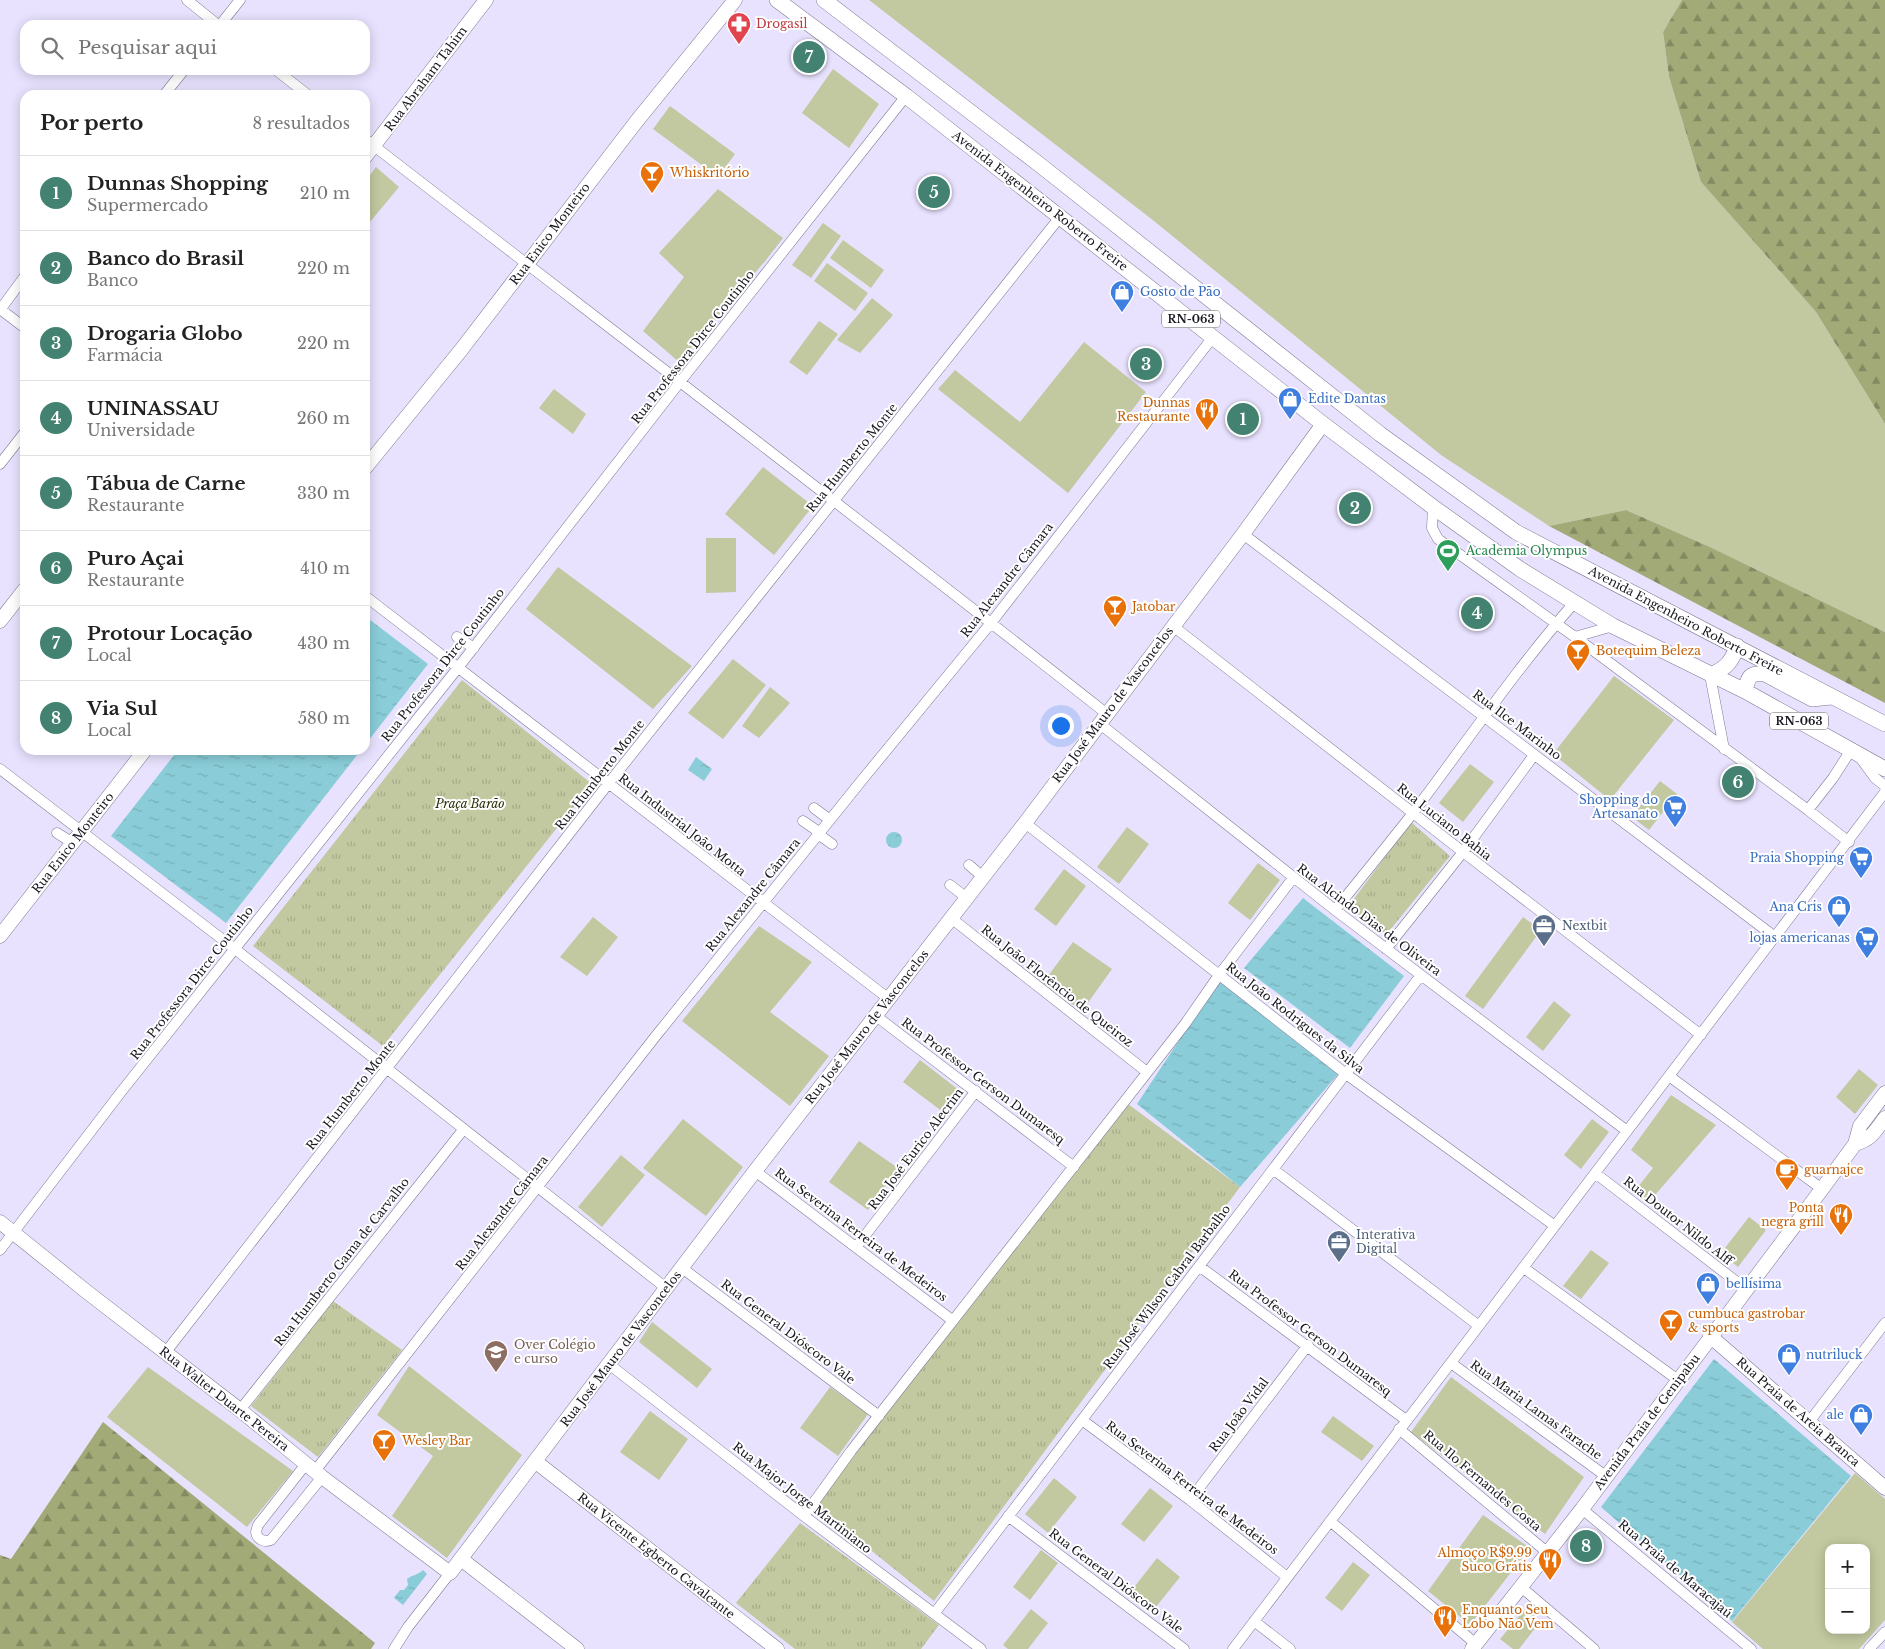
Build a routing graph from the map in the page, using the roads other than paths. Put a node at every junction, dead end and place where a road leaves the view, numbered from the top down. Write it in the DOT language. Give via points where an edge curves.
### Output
graph roads {
  1 [pos="187,0"];
  2 [pos="240,0"];
  3 [pos="486,0"];
  4 [pos="735,0"];
  5 [pos="777,0"];
  6 [pos="824,0"];
  7 [pos="213,20"];
  8 [pos="223,20"];
  9 [pos="180,75"];
  10 [pos="282,75"];
  11 [pos="168,90"];
  12 [pos="302,90"];
  13 [pos="906,96"];
  14 [pos="370,142"];
  15 [pos="1060,217"];
  16 [pos="527,262"];
  17 [pos="20,283"];
  18 [pos="0,309"];
  19 [pos="20,324"];
  20 [pos="1213,336"];
  21 [pos="680,382"];
  22 [pos="1323,424"];
  23 [pos="20,438"];
  24 [pos="370,462"];
  25 [pos="0,464"];
  26 [pos="833,500"];
  27 [pos="1433,507"];
  28 [pos="1243,534"];
  29 [pos="20,595"];
  30 [pos="370,600"];
  31 [pos="1574,603"];
  32 [pos="0,621"];
  33 [pos="991,623"];
  34 [pos="1556,623"];
  35 [pos="1173,626"];
  36 [pos="1613,626"];
  37 [pos="458,637"];
  38 [pos="1575,637"];
  39 [pos="1737,646"];
  40 [pos="474,648"];
  41 [pos="458,669"];
  42 [pos="1711,675"];
  43 [pos="1745,691"];
  44 [pos="1833,697"];
  45 [pos="1484,716"];
  46 [pos="1103,719"];
  47 [pos="1885,724"];
  48 [pos="1724,749"];
  49 [pos="1854,751"];
  50 [pos="141,755"];
  51 [pos="1534,755"];
  52 [pos="0,769"];
  53 [pos="1885,769"];
  54 [pos="608,784"];
  55 [pos="1885,786"];
  56 [pos="1885,792"];
  57 [pos="814,808"];
  58 [pos="1808,810"];
  59 [pos="1412,813"];
  60 [pos="830,820"];
  61 [pos="803,821"];
  62 [pos="1024,823"];
  63 [pos="82,832"];
  64 [pos="57,833"];
  65 [pos="819,833"];
  66 [pos="1849,842"];
  67 [pos="73,844"];
  68 [pos="832,844"];
  69 [pos="1463,852"];
  70 [pos="969,864"];
  71 [pos="983,877"];
  72 [pos="1293,878"];
  73 [pos="950,885"];
  74 [pos="967,898"];
  75 [pos="763,903"];
  76 [pos="1334,910"];
  77 [pos="951,918"];
  78 [pos="0,936"];
  79 [pos="1776,937"];
  80 [pos="235,949"];
  81 [pos="1386,949"];
  82 [pos="1220,975"];
  83 [pos="1422,975"];
  84 [pos="889,999"];
  85 [pos="876,1016"];
  86 [pos="1702,1035"];
  87 [pos="387,1070"];
  88 [pos="1147,1072"];
  89 [pos="1346,1074"];
  90 [pos="1669,1076"];
  91 [pos="976,1091"];
  92 [pos="1885,1093"];
  93 [pos="1885,1118"];
  94 [pos="463,1130"];
  95 [pos="1627,1130"];
  96 [pos="1855,1144"];
  97 [pos="1074,1167"];
  98 [pos="1273,1169"];
  99 [pos="755,1171"];
  100 [pos="1595,1173"];
  101 [pos="538,1187"];
  102 [pos="1822,1189"];
  103 [pos="0,1222"];
  104 [pos="1555,1226"];
  105 [pos="14,1234"];
  106 [pos="857,1246"];
  107 [pos="0,1250"];
  108 [pos="1199,1266"];
  109 [pos="682,1268"];
  110 [pos="1524,1268"];
  111 [pos="666,1288"];
  112 [pos="1746,1289"];
  113 [pos="952,1320"];
  114 [pos="1885,1323"];
  115 [pos="1479,1326"];
  116 [pos="1710,1336"];
  117 [pos="1308,1345"];
  118 [pos="165,1353"];
  119 [pos="1451,1363"];
  120 [pos="610,1365"];
  121 [pos="1678,1380"];
  122 [pos="240,1410"];
  123 [pos="879,1416"];
  124 [pos="1082,1420"];
  125 [pos="1406,1420"];
  126 [pos="1809,1422"];
  127 [pos="1399,1429"];
  128 [pos="536,1462"];
  129 [pos="315,1471"];
  130 [pos="1607,1477"];
  131 [pos="1885,1488"];
  132 [pos="1190,1500"];
  133 [pos="1582,1509"];
  134 [pos="804,1516"];
  135 [pos="1008,1516"];
  136 [pos="1330,1522"];
  137 [pos="1548,1553"];
  138 [pos="461,1559"];
  139 [pos="450,1573"];
  140 [pos="1287,1577"];
  141 [pos="1521,1586"];
  142 [pos="934,1614"];
  143 [pos="1254,1621"];
  144 [pos="1885,1632"];
  145 [pos="1474,1646"];
  146 [pos="394,1649"];
  147 [pos="577,1649"];
  148 [pos="777,1649"];
  149 [pos="981,1649"];
  150 [pos="1184,1649"];
  151 [pos="1233,1649"];
  152 [pos="1290,1649"];
  153 [pos="1594,1649"];
  154 [pos="1751,1649"];
  155 [pos="1869,1649"];
  1 -- 7 [label="street"];
  2 -- 8 [label="street"];
  3 -- 14 [label="street, Rua Abraham Tahim"];
  4 -- 16 [label="street, Rua Enico Monteiro"];
  5 -- 13 [label="main road, Avenida Engenheiro Roberto Freire / RN-063"];
  6 -- 39 [label="main road, Avenida Engenheiro Roberto Freire / RN-063" via="1040,165 1380,434 1472,501 1534,542"];
  9 -- 11 [label="street"];
  10 -- 12 [label="street"];
  13 -- 15 [label="main road, Avenida Engenheiro Roberto Freire / RN-063"];
  13 -- 21 [label="street, Rua Professora Dirce Coutinho"];
  14 -- 16 [label="street, Rua Alcindo Dias de Oliveira"];
  15 -- 20 [label="main road, Avenida Engenheiro Roberto Freire / RN-063"];
  15 -- 26 [label="street, Rua Humberto Monte"];
  16 -- 21 [label="street, Rua Alcindo Dias de Oliveira"];
  16 -- 24 [label="street, Rua Enico Monteiro"];
  17 -- 18 [label="street"];
  18 -- 19 [label="street"];
  20 -- 22 [label="main road, Avenida Engenheiro Roberto Freire / RN-063"];
  20 -- 33 [label="street, Rua Alexandre Câmara"];
  21 -- 26 [label="street, Rua Alcindo Dias de Oliveira"];
  21 -- 40 [label="street, Rua Professora Dirce Coutinho"];
  22 -- 27 [label="main road, Avenida Engenheiro Roberto Freire / RN-063"];
  22 -- 28 [label="street, Rua José Mauro de Vasconcelos"];
  23 -- 25 [label="street"];
  26 -- 33 [label="street, Rua Alcindo Dias de Oliveira"];
  26 -- 54 [label="street, Rua Humberto Monte"];
  27 -- 31 [label="main road, Avenida Engenheiro Roberto Freire / RN-063"];
  27 -- 34 [label="street" via="1432,528 1438,538"];
  28 -- 35 [label="street, Rua José Mauro de Vasconcelos"];
  28 -- 45 [label="street, Rua Ilce Marinho"];
  29 -- 32 [label="street"];
  30 -- 41 [label="street, Rua Industrial João Motta"];
  31 -- 34 [label="street"];
  31 -- 36 [label="main road, Avenida Engenheiro Roberto Freire / RN-063"];
  33 -- 46 [label="street, Rua Alcindo Dias de Oliveira"];
  33 -- 60 [label="street, Rua Alexandre Câmara"];
  34 -- 38 [label="street"];
  34 -- 45 [label="street"];
  35 -- 46 [label="street, Rua José Mauro de Vasconcelos"];
  35 -- 59 [label="street, Rua Luciano Bahia"];
  36 -- 38 [label="street"];
  36 -- 42 [label="main road, Avenida Engenheiro Roberto Freire / RN-063"];
  37 -- 40 [label="street"];
  38 -- 48 [label="street"];
  39 -- 42 [label="main road" via="1731,662"];
  39 -- 44 [label="main road, Avenida Engenheiro Roberto Freire / RN-063"];
  40 -- 41 [label="street, Rua Professora Dirce Coutinho"];
  41 -- 54 [label="street, Rua Industrial João Motta"];
  41 -- 80 [label="street, Rua Professora Dirce Coutinho"];
  42 -- 43 [label="main road, Avenida Engenheiro Roberto Freire / RN-063"];
  42 -- 48 [label="street"];
  43 -- 44 [label="main road" via="1748,680 1756,672 1812,698"];
  43 -- 49 [label="main road, Avenida Engenheiro Roberto Freire / RN-063"];
  44 -- 47 [label="main road, Avenida Engenheiro Roberto Freire / RN-063"];
  45 -- 51 [label="street, Rua Ilce Marinho"];
  45 -- 59 [label="street"];
  46 -- 62 [label="street, Rua José Mauro de Vasconcelos"];
  46 -- 72 [label="street, Rua Alcindo Dias de Oliveira"];
  48 -- 58 [label="street"];
  49 -- 53 [label="main road, Avenida Engenheiro Roberto Freire / RN-063"];
  49 -- 55 [label="street" via="1870,773"];
  49 -- 58 [label="street"];
  50 -- 63 [label="street, Rua Enico Monteiro"];
  51 -- 69 [label="street"];
  51 -- 79 [label="street, Rua Ilce Marinho"];
  52 -- 63 [label="street"];
  54 -- 75 [label="street, Rua Industrial João Motta"];
  54 -- 87 [label="street, Rua Humberto Monte"];
  56 -- 66 [label="street"];
  57 -- 60 [label="street"];
  58 -- 66 [label="street"];
  59 -- 69 [label="street, Rua Luciano Bahia"];
  59 -- 76 [label="street"];
  60 -- 65 [label="street, Rua Alexandre Câmara"];
  61 -- 65 [label="street"];
  62 -- 71 [label="street, Rua José Mauro de Vasconcelos"];
  62 -- 82 [label="street, Rua João Rodrigues da Silva"];
  63 -- 67 [label="street, Rua Enico Monteiro"];
  63 -- 80 [label="street"];
  64 -- 67 [label="street"];
  65 -- 68 [label="street"];
  65 -- 75 [label="street, Rua Alexandre Câmara"];
  66 -- 79 [label="street"];
  67 -- 78 [label="street, Rua Enico Monteiro"];
  69 -- 81 [label="street"];
  69 -- 86 [label="street, Rua Luciano Bahia"];
  70 -- 71 [label="street"];
  71 -- 74 [label="street, Rua José Mauro de Vasconcelos"];
  72 -- 76 [label="street, Rua Alcindo Dias de Oliveira"];
  72 -- 82 [label="street"];
  73 -- 74 [label="street"];
  74 -- 77 [label="street, Rua José Mauro de Vasconcelos"];
  75 -- 84 [label="street, Rua Industrial João Motta"];
  75 -- 101 [label="street, Rua Alexandre Câmara"];
  76 -- 81 [label="street, Rua Alcindo Dias de Oliveira"];
  77 -- 84 [label="street, Rua José Mauro de Vasconcelos"];
  77 -- 88 [label="street, Rua João Florêncio de Queiroz"];
  79 -- 86 [label="street"];
  80 -- 87 [label="street"];
  80 -- 105 [label="street, Rua Professora Dirce Coutinho"];
  81 -- 83 [label="street, Rua Alcindo Dias de Oliveira"];
  82 -- 88 [label="street"];
  82 -- 89 [label="street, Rua João Rodrigues da Silva"];
  83 -- 89 [label="street, Rua José Wilson Cabral Barbalho"];
  83 -- 95 [label="street, Rua Alcindo Dias de Oliveira"];
  84 -- 85 [label="street, Rua José Mauro de Vasconcelos"];
  85 -- 91 [label="street, Rua Professor Gerson Dumaresq"];
  85 -- 99 [label="street, Rua José Mauro de Vasconcelos"];
  86 -- 90 [label="street"];
  87 -- 94 [label="street"];
  87 -- 118 [label="street, Rua Humberto Monte"];
  88 -- 97 [label="street"];
  89 -- 98 [label="street, Rua José Wilson Cabral Barbalho"];
  89 -- 104 [label="street, Rua João Rodrigues da Silva"];
  90 -- 95 [label="street"];
  90 -- 102 [label="street"];
  91 -- 97 [label="street, Rua Professor Gerson Dumaresq"];
  91 -- 106 [label="street, Rua José Eurico Alecrim"];
  92 -- 96 [label="street, Avenida Praia de Genipabu" via="1860,1126"];
  93 -- 96 [label="street, Avenida Praia de Genipabu" via="1871,1136"];
  94 -- 101 [label="street"];
  94 -- 122 [label="street, Rua Humberto Gama de Carvalho"];
  95 -- 100 [label="street"];
  96 -- 102 [label="street, Avenida Praia de Genipabu"];
  97 -- 113 [label="street"];
  98 -- 108 [label="street, Rua José Wilson Cabral Barbalho"];
  98 -- 115 [label="street"];
  99 -- 106 [label="street, Rua Severina Ferreira de Medeiros"];
  99 -- 109 [label="street, Rua José Mauro de Vasconcelos"];
  100 -- 104 [label="street"];
  100 -- 112 [label="street, Rua Doutor Nildo Alff"];
  101 -- 111 [label="street"];
  101 -- 129 [label="street, Rua Alexandre Câmara"];
  102 -- 112 [label="street, Avenida Praia de Genipabu"];
  103 -- 105 [label="street, Rua Walter Duarte Pereira"];
  104 -- 110 [label="street"];
  105 -- 107 [label="street, Rua Professora Dirce Coutinho"];
  105 -- 118 [label="street, Rua Walter Duarte Pereira"];
  106 -- 113 [label="street, Rua Severina Ferreira de Medeiros"];
  108 -- 117 [label="street, Rua Professor Gerson Dumaresq"];
  108 -- 124 [label="street, Rua José Wilson Cabral Barbalho"];
  109 -- 111 [label="street, Rua José Mauro de Vasconcelos"];
  109 -- 123 [label="street, Rua General Dióscoro Vale"];
  110 -- 115 [label="street"];
  110 -- 121 [label="street"];
  111 -- 120 [label="street, Rua José Mauro de Vasconcelos"];
  112 -- 116 [label="street, Avenida Praia de Genipabu"];
  113 -- 123 [label="street"];
  114 -- 126 [label="street"];
  115 -- 119 [label="street"];
  116 -- 121 [label="street, Avenida Praia de Genipabu"];
  116 -- 126 [label="street, Rua Praia de Areia Branca"];
  117 -- 125 [label="street, Rua Professor Gerson Dumaresq"];
  117 -- 132 [label="street, Rua João Vidal"];
  118 -- 122 [label="street, Rua Walter Duarte Pereira"];
  119 -- 125 [label="street"];
  119 -- 130 [label="street, Rua Maria Lamas Farache"];
  120 -- 128 [label="street, Rua José Mauro de Vasconcelos"];
  120 -- 134 [label="street, Rua Major Jorge Martiniano"];
  121 -- 130 [label="street, Avenida Praia de Genipabu"];
  122 -- 129 [label="street, Rua Walter Duarte Pereira"];
  123 -- 134 [label="street"];
  124 -- 132 [label="street, Rua Severina Ferreira de Medeiros"];
  124 -- 135 [label="street, Rua José Wilson Cabral Barbalho"];
  125 -- 127 [label="street"];
  126 -- 131 [label="street, Rua Praia de Areia Branca"];
  127 -- 136 [label="street"];
  127 -- 137 [label="street, Rua Ilo Fernandes Costa"];
  128 -- 138 [label="street, Rua José Mauro de Vasconcelos"];
  128 -- 148 [label="street, Rua Vicente Egberto Cavalcante"];
  129 -- 129 [label="street" via="258,1525 256,1532 260,1539 271,1540"];
  129 -- 139 [label="street, Rua Walter Duarte Pereira"];
  130 -- 133 [label="street, Avenida Praia de Genipabu"];
  132 -- 140 [label="street, Rua Severina Ferreira de Medeiros"];
  133 -- 137 [label="street, Avenida Praia de Genipabu"];
  133 -- 154 [label="street, Rua Praia de Maracajaú"];
  134 -- 142 [label="street, Rua Major Jorge Martiniano"];
  135 -- 142 [label="street, Rua José Wilson Cabral Barbalho"];
  135 -- 150 [label="street, Rua General Dióscoro Vale"];
  136 -- 140 [label="street"];
  136 -- 145 [label="street"];
  137 -- 141 [label="street, Avenida Praia de Genipabu"];
  138 -- 139 [label="street, Rua José Mauro de Vasconcelos"];
  138 -- 147 [label="street"];
  139 -- 146 [label="street, Rua José Mauro de Vasconcelos"];
  140 -- 143 [label="street"];
  141 -- 145 [label="street, Avenida Praia de Genipabu"];
  141 -- 153 [label="street"];
  142 -- 149 [label="street, Rua Major Jorge Martiniano"];
  143 -- 151 [label="street"];
  143 -- 152 [label="street"];
  144 -- 155 [label="street"];
}
